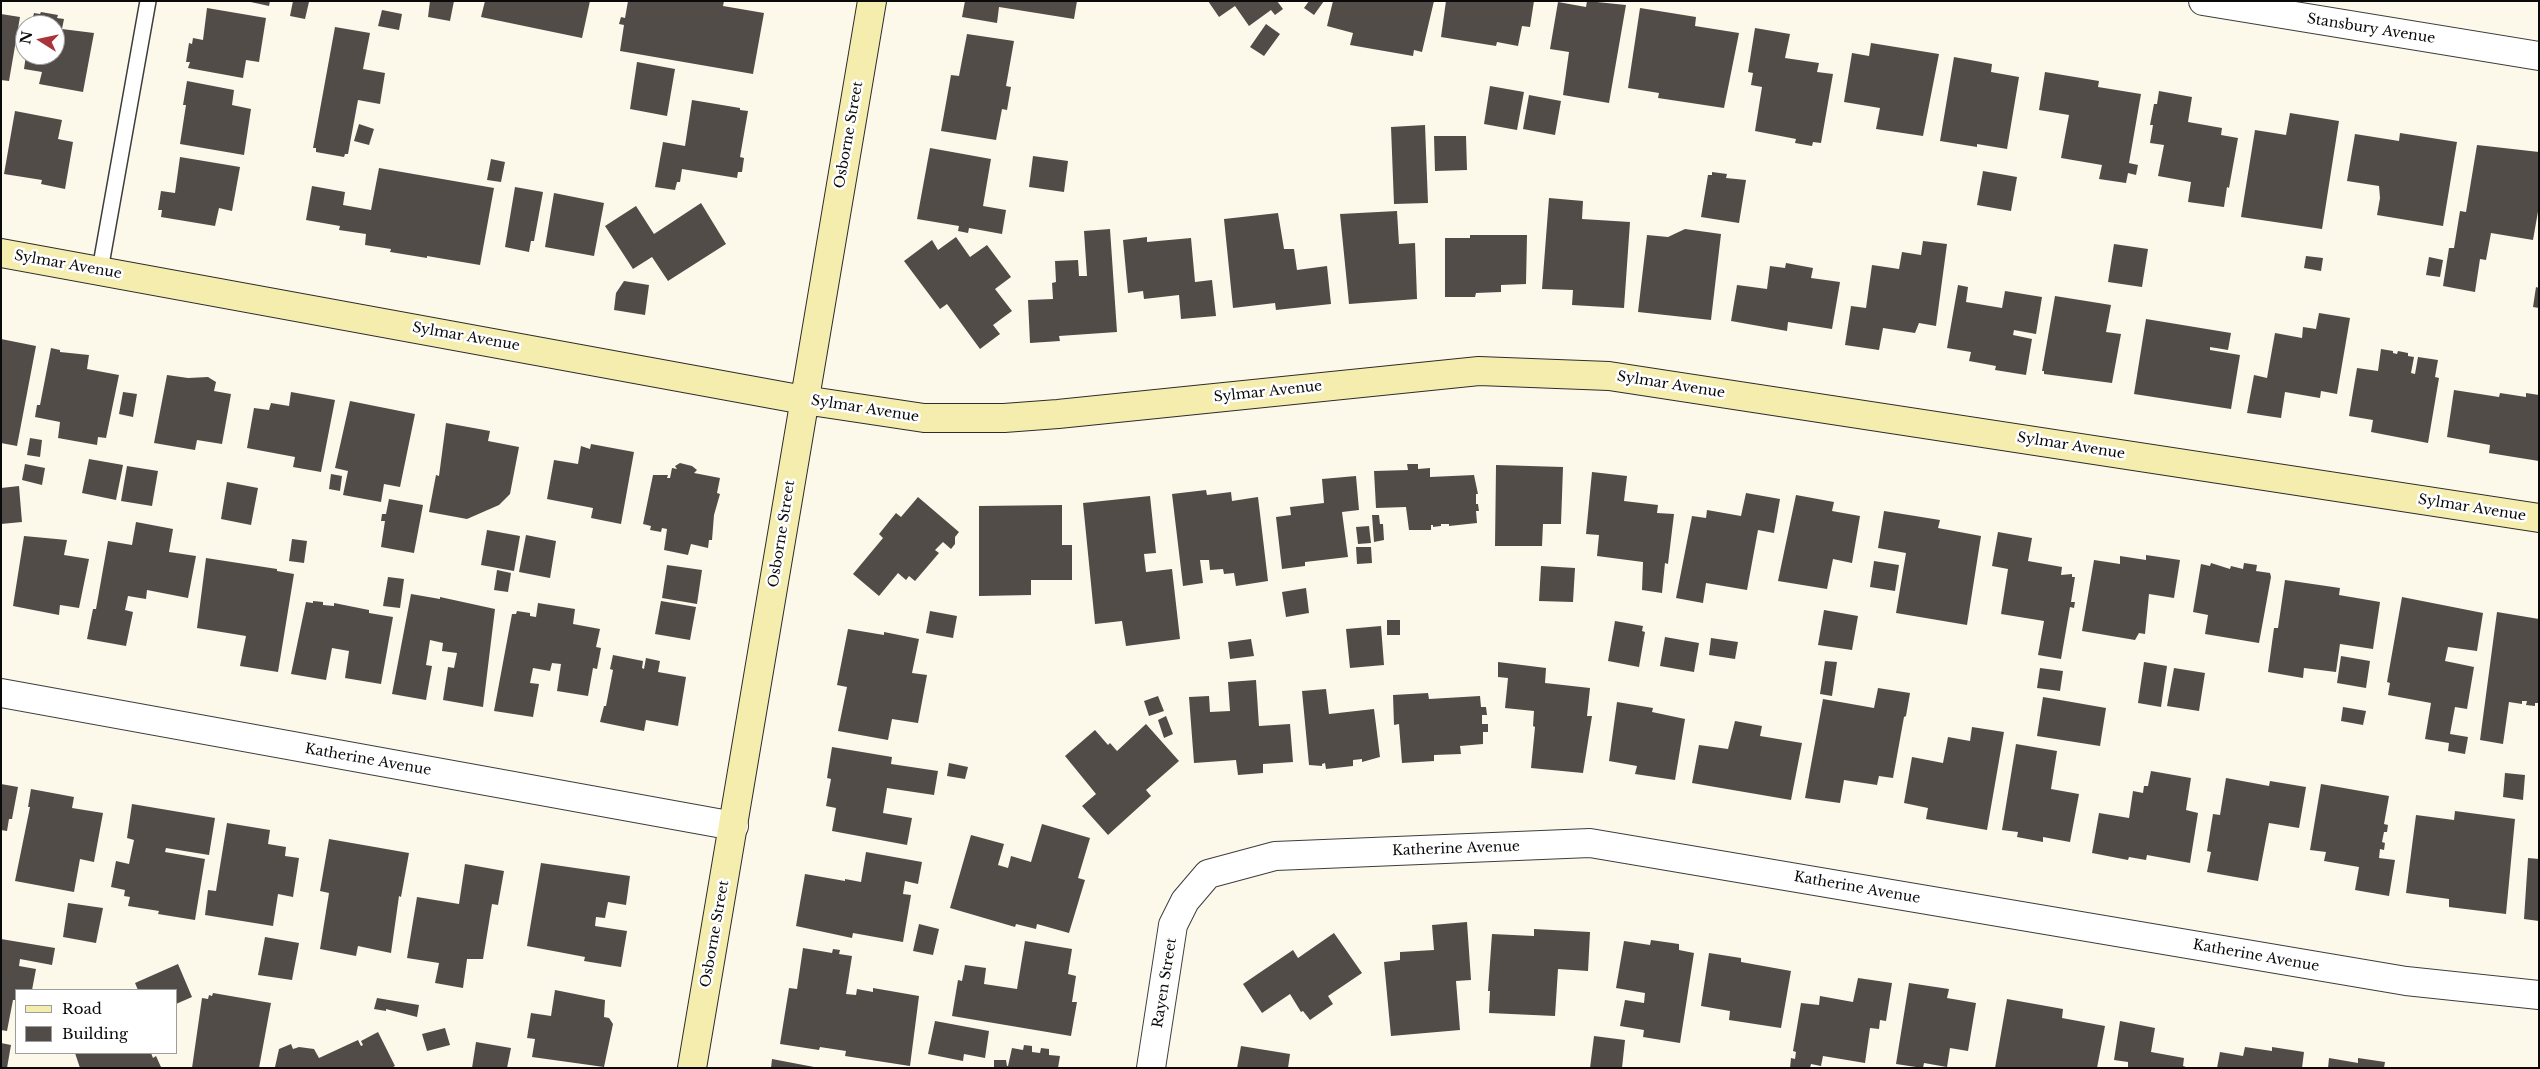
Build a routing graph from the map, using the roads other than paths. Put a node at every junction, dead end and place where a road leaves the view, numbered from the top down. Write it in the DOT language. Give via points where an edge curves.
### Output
graph roads {
  1 [pos="148,1"];
  2 [pos="872,1"];
  3 [pos="2203,1"];
  4 [pos="2539,56"];
  5 [pos="1,253"];
  6 [pos="100,270"];
  7 [pos="804,400"];
  8 [pos="2539,518"];
  9 [pos="1,693"];
  10 [pos="734,826"];
  11 [pos="1185,901"];
  12 [pos="2539,995"];
  13 [pos="692,1068"];
  14 [pos="1151,1068"];
  1 -- 6 [label="lane"];
  2 -- 7 [label="street, Osborne Street"];
  3 -- 4 [label="street, Stansbury Avenue"];
  5 -- 6 [label="street, Sylmar Avenue"];
  6 -- 7 [label="street, Sylmar Avenue"];
  7 -- 8 [label="street, Sylmar Avenue" via="924,418 1004,418 1479,371 1609,376"];
  7 -- 10 [label="street, Osborne Street"];
  9 -- 10 [label="street, Katherine Avenue"];
  10 -- 13 [label="street, Osborne Street"];
  11 -- 12 [label="street, Katherine Avenue" via="1208,874 1275,856 1590,843 2406,981"];
  11 -- 14 [label="street, Rayen Street" via="1173,926"];
}
